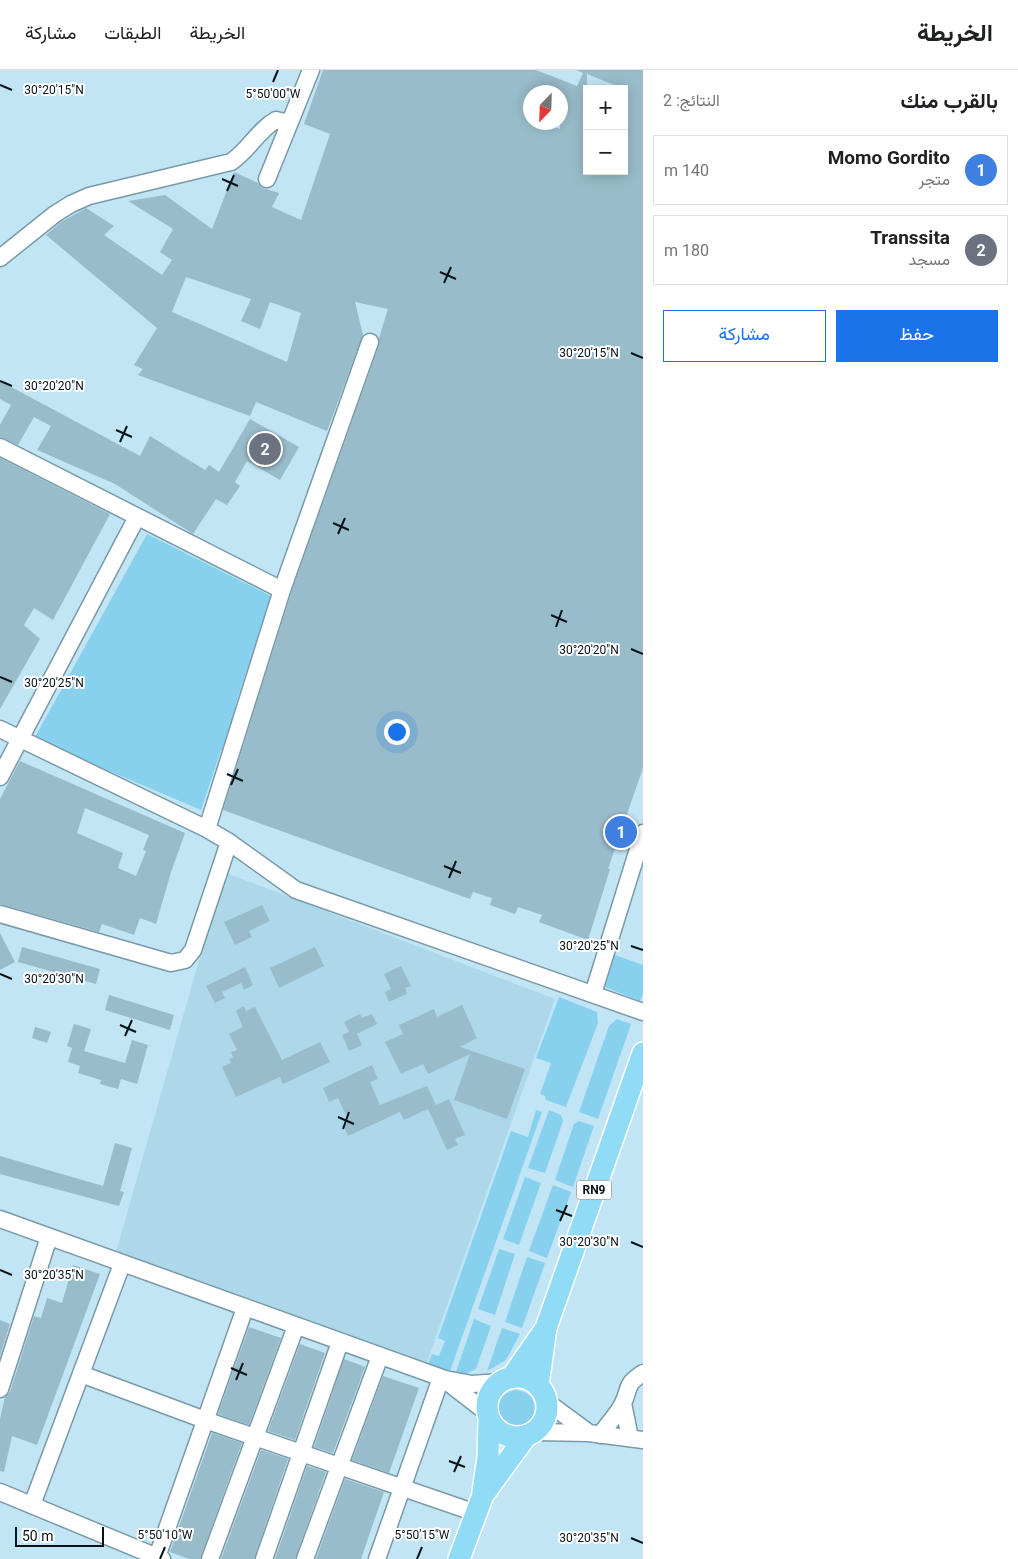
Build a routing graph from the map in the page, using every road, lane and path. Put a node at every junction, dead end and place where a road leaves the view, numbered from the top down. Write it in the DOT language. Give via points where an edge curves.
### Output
graph roads {
  1 [pos="311,70"];
  2 [pos="289,123"];
  3 [pos="267,179"];
  4 [pos="0,258"];
  5 [pos="370,342"];
  6 [pos="0,447"];
  7 [pos="137,517"];
  8 [pos="282,590"];
  9 [pos="0,728"];
  10 [pos="20,738"];
  11 [pos="0,777"];
  12 [pos="206,829"];
  13 [pos="643,833"];
  14 [pos="229,842"];
  15 [pos="0,914"];
  16 [pos="592,994"];
  17 [pos="643,1012"];
  18 [pos="643,1053"];
  19 [pos="0,1219"];
  20 [pos="49,1237"];
  21 [pos="122,1264"];
  22 [pos="245,1308"];
  23 [pos="296,1326"];
  24 [pos="546,1328"];
  25 [pos="340,1342"];
  26 [pos="380,1356"];
  27 [pos="643,1373"];
  28 [pos="81,1374"];
  29 [pos="443,1379"];
  30 [pos="506,1380"];
  31 [pos="1,1381"];
  32 [pos="542,1394"];
  33 [pos="623,1403"];
  34 [pos="488,1417"];
  35 [pos="205,1420"];
  36 [pos="530,1434"];
  37 [pos="594,1434"];
  38 [pos="255,1438"];
  39 [pos="637,1439"];
  40 [pos="303,1454"];
  41 [pos="340,1467"];
  42 [pos="402,1488"];
  43 [pos="0,1492"];
  44 [pos="479,1504"];
  45 [pos="32,1505"];
  46 [pos="140,1555"];
  47 [pos="159,1558"];
  48 [pos="210,1559"];
  49 [pos="264,1559"];
  50 [pos="305,1559"];
  51 [pos="377,1559"];
  52 [pos="459,1559"];
  1 -- 2 [label="street"];
  2 -- 3 [label="street"];
  2 -- 4 [label="street" via="276,120 268,124 244,154 231,162 89,196 71,204"];
  5 -- 8 [label="street"];
  6 -- 7 [label="street"];
  7 -- 8 [label="street"];
  7 -- 10 [label="street"];
  8 -- 12 [label="street"];
  9 -- 10 [label="street"];
  10 -- 11 [label="street"];
  10 -- 12 [label="street"];
  12 -- 14 [label="street"];
  13 -- 16 [label="street"];
  14 -- 15 [label="street" via="193,950 185,960 171,963"];
  14 -- 16 [label="street" via="296,890"];
  16 -- 17 [label="street"];
  18 -- 24 [label="main road, RN9"];
  19 -- 20 [label="street"];
  20 -- 21 [label="street"];
  20 -- 31 [label="street"];
  21 -- 22 [label="street"];
  21 -- 28 [label="street"];
  22 -- 23 [label="street"];
  22 -- 35 [label="street"];
  23 -- 25 [label="street"];
  23 -- 38 [label="street"];
  24 -- 30 [label="main road, RN9"];
  24 -- 32 [label="main road, RN9"];
  25 -- 26 [label="street"];
  25 -- 40 [label="street"];
  26 -- 29 [label="street"];
  26 -- 41 [label="street"];
  27 -- 33 [label="street" via="626,1388"];
  28 -- 35 [label="street"];
  28 -- 45 [label="street"];
  29 -- 30 [label="street" via="472,1384"];
  29 -- 34 [label="street"];
  29 -- 42 [label="street"];
  30 -- 32 [label="main road" via="521,1377"];
  30 -- 34 [label="main road, RN9" via="489,1395"];
  32 -- 36 [label="main road, RN9" via="545,1418"];
  32 -- 37 [label="street"];
  33 -- 37 [label="street"];
  33 -- 39 [label="street"];
  34 -- 36 [label="main road" via="496,1430 505,1435 515,1438"];
  34 -- 44 [label="main road, RN9" via="488,1457"];
  35 -- 38 [label="street"];
  35 -- 47 [label="street"];
  36 -- 37 [label="street"];
  36 -- 44 [label="main road, RN9"];
  37 -- 39 [label="street"];
  38 -- 40 [label="street"];
  38 -- 48 [label="street"];
  40 -- 41 [label="street"];
  40 -- 49 [label="street"];
  41 -- 42 [label="street"];
  41 -- 50 [label="street"];
  42 -- 44 [label="street"];
  42 -- 51 [label="street"];
  43 -- 45 [label="street"];
  44 -- 52 [label="main road, RN9"];
  45 -- 46 [label="street"];
  46 -- 47 [label="street"];
}
